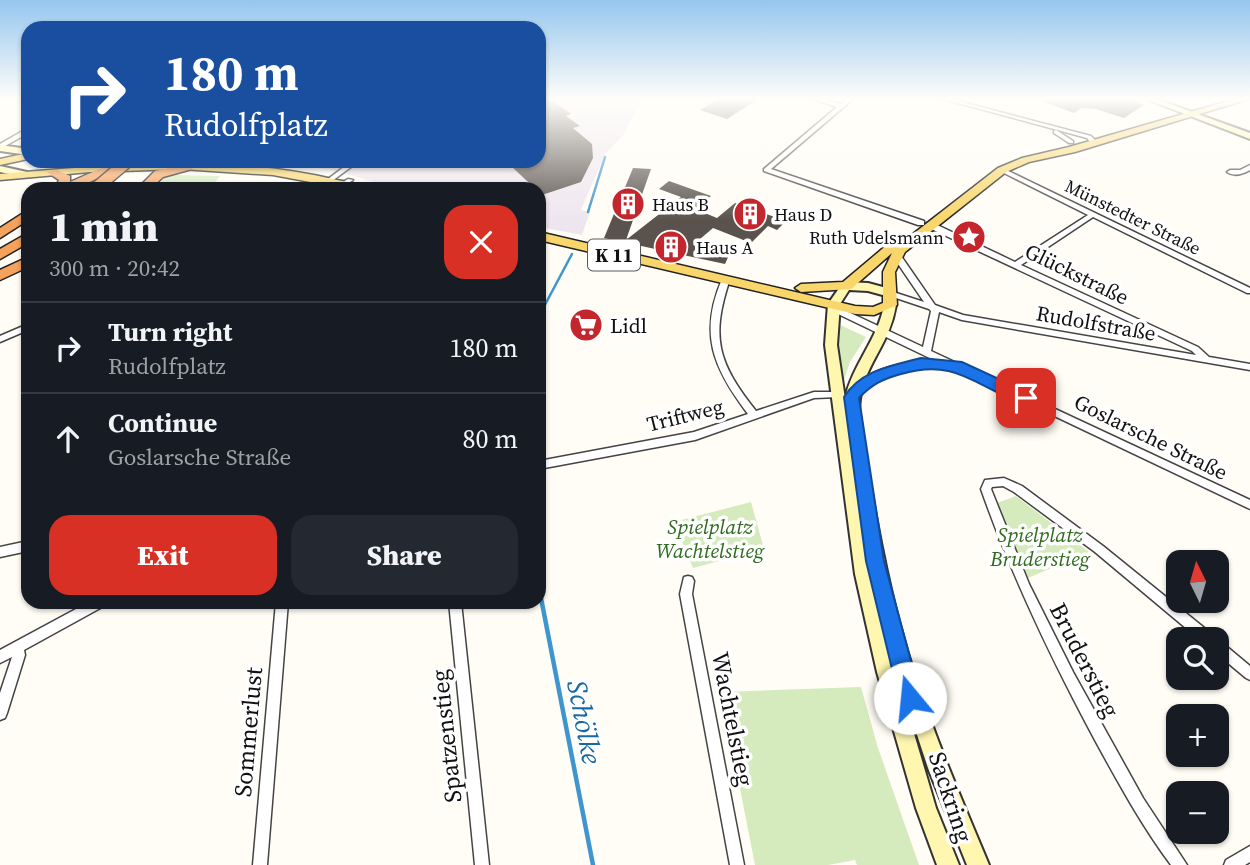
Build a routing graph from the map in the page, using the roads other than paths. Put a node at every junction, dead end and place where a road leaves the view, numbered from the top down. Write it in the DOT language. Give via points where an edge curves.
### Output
graph roads {
  1 [pos="802,139"];
  2 [pos="1067,139"];
  3 [pos="1085,139"];
  4 [pos="1094,139"];
  5 [pos="1089,141"];
  6 [pos="1071,142"];
  7 [pos="0,147"];
  8 [pos="21,152"];
  9 [pos="21,156"];
  10 [pos="0,162"];
  11 [pos="1250,167"];
  12 [pos="58,168"];
  13 [pos="117,168"];
  14 [pos="124,168"];
  15 [pos="172,168"];
  16 [pos="219,168"];
  17 [pos="299,168"];
  18 [pos="350,168"];
  19 [pos="0,169"];
  20 [pos="1002,170"];
  21 [pos="1230,172"];
  22 [pos="24,174"];
  23 [pos="0,177"];
  24 [pos="81,182"];
  25 [pos="108,182"];
  26 [pos="150,182"];
  27 [pos="339,182"];
  28 [pos="1092,215"];
  29 [pos="21,219"];
  30 [pos="926,224"];
  31 [pos="0,234"];
  32 [pos="546,236"];
  33 [pos="546,236"];
  34 [pos="21,242"];
  35 [pos="21,250"];
  36 [pos="0,255"];
  37 [pos="896,255"];
  38 [pos="0,264"];
  39 [pos="1017,264"];
  40 [pos="21,265"];
  41 [pos="0,276"];
  42 [pos="726,279"];
  43 [pos="846,286"];
  44 [pos="1250,291"];
  45 [pos="800,292"];
  46 [pos="890,299"];
  47 [pos="834,304"];
  48 [pos="935,311"];
  49 [pos="21,330"];
  50 [pos="884,331"];
  51 [pos="0,340"];
  52 [pos="927,351"];
  53 [pos="1206,359"];
  54 [pos="957,365"];
  55 [pos="1250,367"];
  56 [pos="844,396"];
  57 [pos="754,416"];
  58 [pos="546,464"];
  59 [pos="1250,505"];
  60 [pos="21,548"];
  61 [pos="0,552"];
  62 [pos="688,581"];
  63 [pos="88,609"];
  64 [pos="281,609"];
  65 [pos="456,609"];
  66 [pos="1194,627"];
  67 [pos="18,648"];
  68 [pos="1229,656"];
  69 [pos="0,657"];
  70 [pos="1250,674"];
  71 [pos="0,713"];
  72 [pos="1250,853"];
  73 [pos="260,865"];
  74 [pos="482,865"];
  75 [pos="737,865"];
  76 [pos="948,865"];
  77 [pos="978,865"];
  78 [pos="1180,865"];
  79 [pos="1230,865"];
  1 -- 30 [label="street, Glückstraße" via="766,170"];
  2 -- 6 [label="street"];
  3 -- 5 [label="street"];
  4 -- 5 [label="main road"];
  5 -- 6 [label="main road"];
  5 -- 20 [label="main road"];
  6 -- 30 [label="main road" via="1000,165"];
  7 -- 8 [label="main road"];
  9 -- 10 [label="main road"];
  11 -- 21 [label="street"];
  12 -- 22 [label="main road"];
  13 -- 24 [label="highway"];
  14 -- 25 [label="highway, bridge"];
  15 -- 26 [label="highway"];
  16 -- 27 [label="main road"];
  17 -- 27 [label="main road"];
  18 -- 27 [label="street"];
  19 -- 22 [label="main road"];
  20 -- 28 [label="street, Münstedter Straße"];
  20 -- 30 [label="main road"];
  22 -- 23 [label="main road"];
  28 -- 39 [label="street"];
  28 -- 44 [label="street, Münstedter Straße"];
  29 -- 31 [label="highway"];
  30 -- 37 [label="main road"];
  30 -- 39 [label="street, Glückstraße"];
  30 -- 43 [label="main road"];
  32 -- 42 [label="main road, K 11"];
  33 -- 45 [label="main road, K 11"];
  34 -- 36 [label="highway"];
  35 -- 38 [label="highway"];
  37 -- 46 [label="main road" via="889,272"];
  37 -- 48 [label="street"];
  39 -- 53 [label="street, Glückstraße" via="1195,349"];
  40 -- 41 [label="highway"];
  42 -- 45 [label="main road, K 11"];
  42 -- 57 [label="street" via="714,316 717,355 728,383"];
  43 -- 45 [label="main road, K 11"];
  43 -- 46 [label="main road, K 11" via="868,287"];
  43 -- 47 [label="main road"];
  45 -- 47 [label="main road, K 11"];
  46 -- 47 [label="main road, K 11" via="869,311"];
  46 -- 48 [label="street, Rudolfstraße"];
  46 -- 50 [label="main road"];
  47 -- 50 [label="street, Goslarsche Straße" via="839,311"];
  47 -- 56 [label="main road, Sackring" via="834,374"];
  48 -- 52 [label="street"];
  48 -- 53 [label="street, Rudolfstraße"];
  49 -- 51 [label="street"];
  50 -- 52 [label="street, Goslarsche Straße"];
  50 -- 56 [label="main road"];
  52 -- 54 [label="street, Goslarsche Straße"];
  53 -- 55 [label="street, Rudolfstraße"];
  54 -- 56 [label="street" via="913,364 875,376"];
  54 -- 59 [label="street, Goslarsche Straße"];
  56 -- 57 [label="street, Triftweg" via="814,395"];
  56 -- 76 [label="main road, Sackring" via="870,608 926,807"];
  56 -- 77 [label="main road, Sackring" via="896,653 927,746"];
  57 -- 58 [label="street, Triftweg" via="695,436"];
  60 -- 61 [label="street"];
  62 -- 75 [label="street, Wachtelstieg" via="685,594"];
  63 -- 67 [label="street"];
  64 -- 73 [label="street, Sommerlust"];
  65 -- 74 [label="street, Spatzenstieg"];
  66 -- 78 [label="street, Bruderstieg" via="1018,489 1004,482 989,483 986,489 1002,535 1060,661 1123,777"];
  67 -- 69 [label="street"];
  67 -- 71 [label="street"];
  68 -- 70 [label="street"];
  72 -- 79 [label="street"];
}
